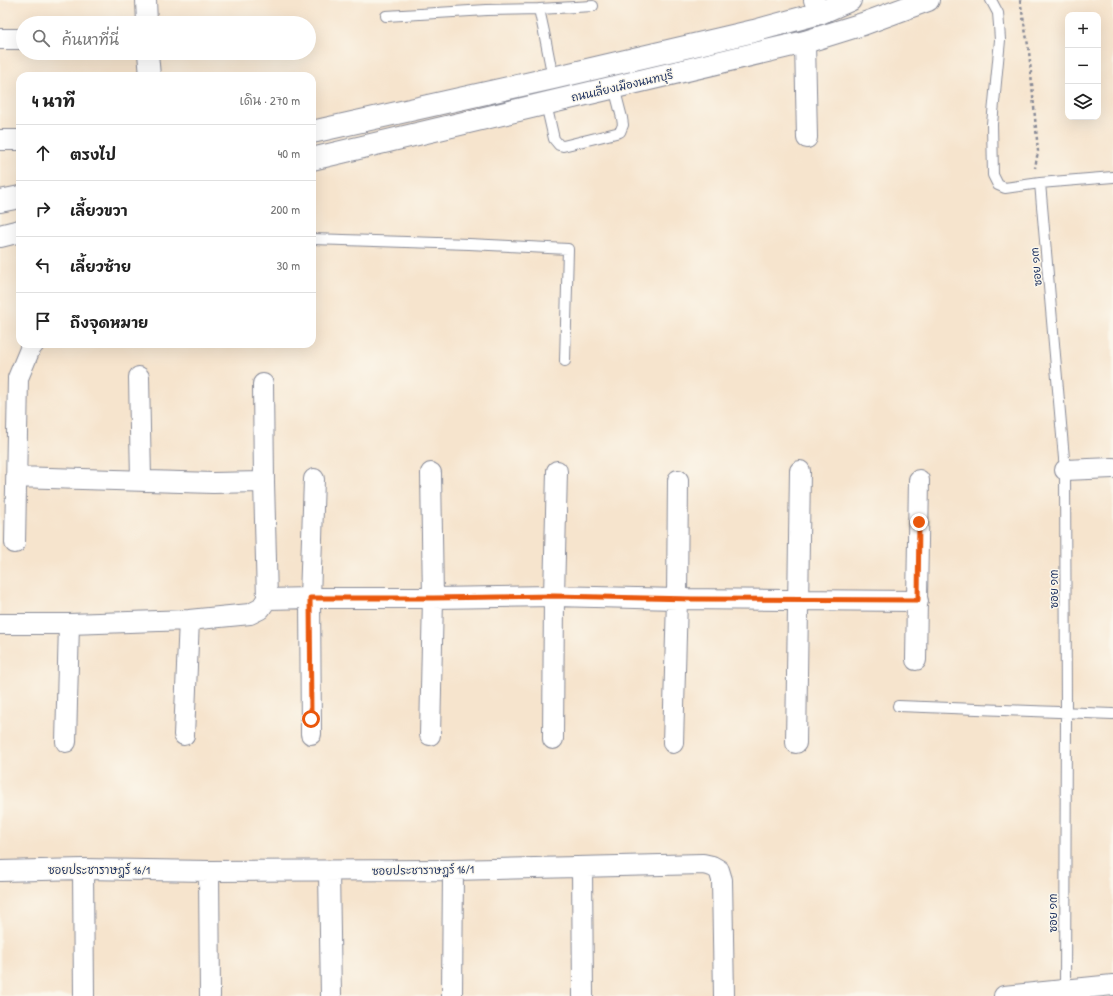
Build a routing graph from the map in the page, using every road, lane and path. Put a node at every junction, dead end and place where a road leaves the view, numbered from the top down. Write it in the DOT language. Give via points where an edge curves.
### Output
graph roads {
  1 [pos="146,0"];
  2 [pos="850,0"];
  3 [pos="928,0"];
  4 [pos="991,0"];
  5 [pos="1020,0"];
  6 [pos="593,6"];
  7 [pos="817,6"];
  8 [pos="539,9"];
  9 [pos="147,16"];
  10 [pos="386,16"];
  11 [pos="0,39"];
  12 [pos="16,39"];
  13 [pos="806,42"];
  14 [pos="149,60"];
  15 [pos="150,72"];
  16 [pos="553,78"];
  17 [pos="614,87"];
  18 [pos="546,104"];
  19 [pos="316,131"];
  20 [pos="807,138"];
  21 [pos="0,140"];
  22 [pos="16,140"];
  23 [pos="316,158"];
  24 [pos="1113,177"];
  25 [pos="1040,183"];
  26 [pos="16,198"];
  27 [pos="0,201"];
  28 [pos="16,232"];
  29 [pos="0,236"];
  30 [pos="316,239"];
  31 [pos="30,348"];
  32 [pos="565,361"];
  33 [pos="139,377"];
  34 [pos="263,384"];
  35 [pos="1113,468"];
  36 [pos="1065,470"];
  37 [pos="557,471"];
  38 [pos="800,471"];
  39 [pos="431,473"];
  40 [pos="17,477"];
  41 [pos="314,479"];
  42 [pos="141,480"];
  43 [pos="678,480"];
  44 [pos="919,480"];
  45 [pos="264,482"];
  46 [pos="15,543"];
  47 [pos="554,596"];
  48 [pos="310,598"];
  49 [pos="433,598"];
  50 [pos="267,599"];
  51 [pos="677,599"];
  52 [pos="798,600"];
  53 [pos="918,600"];
  54 [pos="189,620"];
  55 [pos="0,624"];
  56 [pos="69,624"];
  57 [pos="916,660"];
  58 [pos="898,706"];
  59 [pos="1066,712"];
  60 [pos="1113,714"];
  61 [pos="311,734"];
  62 [pos="184,735"];
  63 [pos="430,735"];
  64 [pos="553,739"];
  65 [pos="66,742"];
  66 [pos="673,743"];
  67 [pos="796,743"];
  68 [pos="582,867"];
  69 [pos="83,869"];
  70 [pos="453,870"];
  71 [pos="0,871"];
  72 [pos="209,871"];
  73 [pos="329,871"];
  74 [pos="1113,985"];
  75 [pos="1065,993"];
  76 [pos="84,996"];
  77 [pos="210,996"];
  78 [pos="331,996"];
  79 [pos="452,996"];
  80 [pos="583,996"];
  81 [pos="724,996"];
  82 [pos="1004,996"];
  1 -- 9 [label="street"];
  2 -- 7 [label="main road"];
  3 -- 13 [label="main road, ถนนเลี่ยงเมืองนนทบุรี"];
  4 -- 25 [label="lane" via="998,13 1000,40 992,124 993,174 998,185 1005,188"];
  5 -- 25 [label="path" via="1029,51 1038,151 1035,168"];
  6 -- 8 [label="lane"];
  7 -- 16 [label="main road" via="746,33"];
  8 -- 10 [label="lane"];
  8 -- 16 [label="lane"];
  11 -- 12 [label="street"];
  13 -- 17 [label="main road, ถนนเลี่ยงเมืองนนทบุรี"];
  13 -- 20 [label="street"];
  14 -- 15 [label="street"];
  16 -- 19 [label="main road"];
  17 -- 18 [label="main road, ถนนเลี่ยงเมืองนนทบุรี"];
  17 -- 18 [label="lane" via="623,125 620,132 559,145 554,139"];
  18 -- 23 [label="main road, ถนนเลี่ยงเมืองนนทบุรี"];
  21 -- 22 [label="street"];
  24 -- 25 [label="lane"];
  25 -- 36 [label="lane, ซอย ๑๓"];
  26 -- 27 [label="main road"];
  28 -- 29 [label="main road"];
  30 -- 32 [label="lane" via="568,249"];
  31 -- 40 [label="street" via="18,378"];
  33 -- 42 [label="street"];
  34 -- 45 [label="street"];
  35 -- 36 [label="street"];
  36 -- 59 [label="lane, ซอย ๑๓"];
  37 -- 47 [label="street"];
  38 -- 52 [label="street"];
  39 -- 49 [label="street"];
  40 -- 42 [label="street"];
  40 -- 46 [label="street"];
  41 -- 48 [label="street"];
  42 -- 45 [label="street"];
  43 -- 51 [label="street"];
  44 -- 53 [label="street"];
  45 -- 50 [label="street"];
  47 -- 49 [label="street"];
  47 -- 51 [label="street"];
  47 -- 64 [label="street"];
  48 -- 49 [label="street"];
  48 -- 50 [label="street"];
  48 -- 61 [label="street"];
  49 -- 63 [label="street"];
  50 -- 54 [label="street" via="260,609 250,614"];
  51 -- 52 [label="street"];
  51 -- 66 [label="street"];
  52 -- 53 [label="street"];
  52 -- 67 [label="street"];
  53 -- 57 [label="street"];
  54 -- 56 [label="street"];
  54 -- 62 [label="street"];
  55 -- 56 [label="street"];
  56 -- 65 [label="street"];
  58 -- 59 [label="lane"];
  59 -- 60 [label="lane"];
  59 -- 75 [label="lane, ซอย ๑๓"];
  68 -- 70 [label="street, ซอยประชาราษฎร์ 16/1"];
  68 -- 80 [label="street"];
  68 -- 81 [label="street, ซอยประชาราษฎร์ 16/1" via="703,864 719,870 722,880"];
  69 -- 71 [label="street, ซอยประชาราษฎร์ 16/1"];
  69 -- 72 [label="street, ซอยประชาราษฎร์ 16/1"];
  69 -- 76 [label="street"];
  70 -- 73 [label="street, ซอยประชาราษฎร์ 16/1"];
  70 -- 79 [label="street"];
  72 -- 73 [label="street, ซอยประชาราษฎร์ 16/1"];
  72 -- 77 [label="street"];
  73 -- 78 [label="street"];
  74 -- 75 [label="street"];
  75 -- 82 [label="street"];
}
